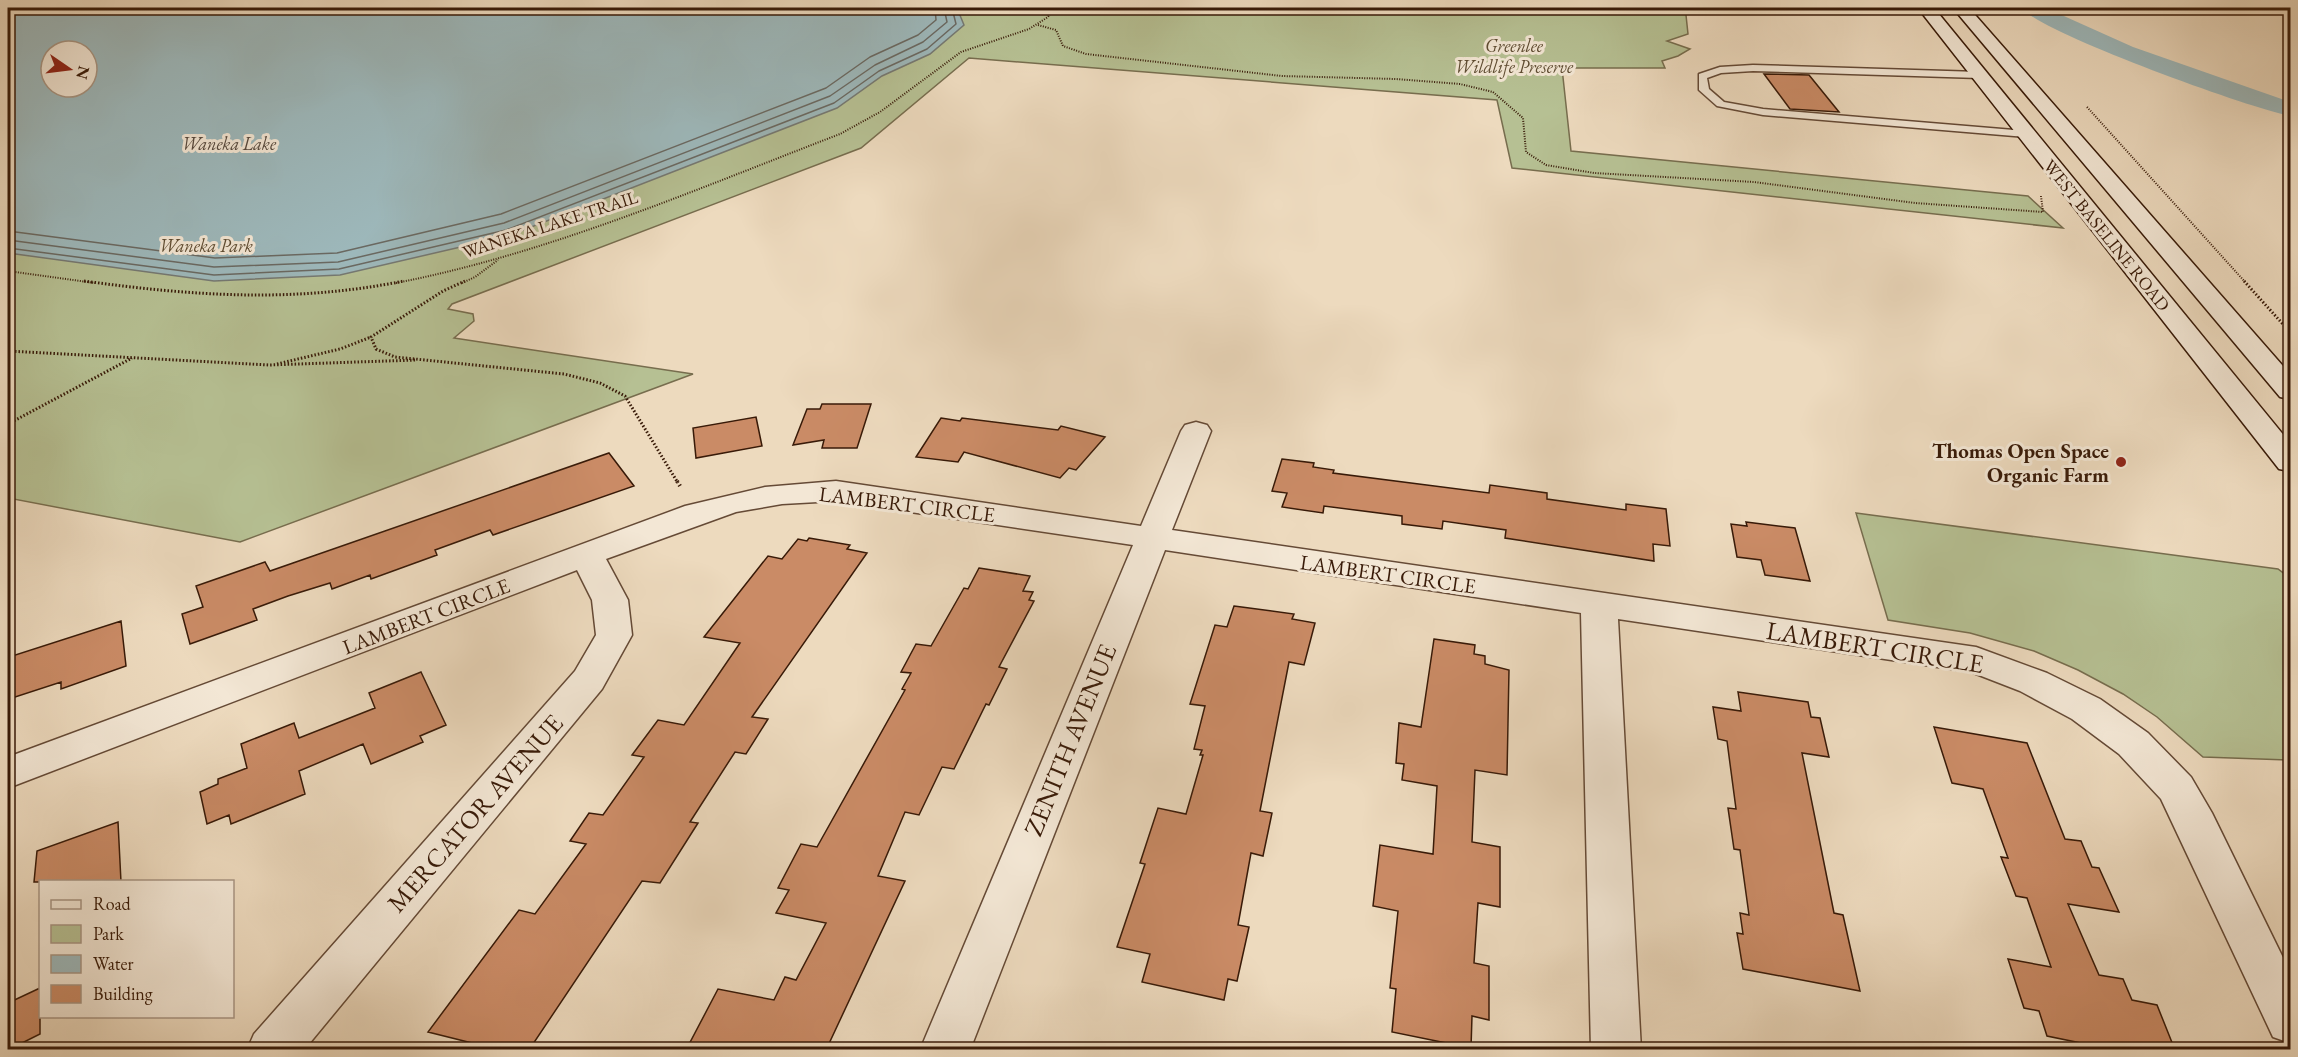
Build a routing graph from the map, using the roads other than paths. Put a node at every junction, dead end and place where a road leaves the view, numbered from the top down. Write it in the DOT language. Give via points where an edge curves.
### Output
graph roads {
  1 [pos="1926,8"];
  2 [pos="1962,8"];
  3 [pos="1961,51"];
  4 [pos="2001,54"];
  5 [pos="1979,75"];
  6 [pos="2026,134"];
  7 [pos="2290,391"];
  8 [pos="1196,430"];
  9 [pos="2290,462"];
  10 [pos="1151,539"];
  11 [pos="587,555"];
  12 [pos="1599,605"];
  13 [pos="8,773"];
  14 [pos="2290,1022"];
  15 [pos="272,1050"];
  16 [pos="945,1050"];
  17 [pos="1616,1050"];
  1 -- 3 [label="street, WEST BASELINE ROAD"];
  2 -- 4 [label="street, WEST BASELINE ROAD"];
  3 -- 4 [label="street"];
  3 -- 5 [label="street, WEST BASELINE ROAD"];
  4 -- 7 [label="street, WEST BASELINE ROAD"];
  5 -- 6 [label="street, WEST BASELINE ROAD"];
  5 -- 6 [label="lane" via="1753,68 1720,70 1702,76 1704,90 1721,104 1763,112"];
  6 -- 9 [label="street, WEST BASELINE ROAD"];
  8 -- 10 [label="street, ZENITH AVENUE"];
  10 -- 11 [label="street, LAMBERT CIRCLE" via="836,491 780,492 696,513"];
  10 -- 12 [label="street, LAMBERT CIRCLE"];
  10 -- 16 [label="street, ZENITH AVENUE"];
  11 -- 13 [label="street, LAMBERT CIRCLE"];
  11 -- 15 [label="street, MERCATOR AVENUE" via="610,600 614,634 590,680"];
  12 -- 14 [label="street, LAMBERT CIRCLE" via="1976,660 2063,694 2100,717 2146,755 2178,790"];
  12 -- 17 [label="street"];
}
